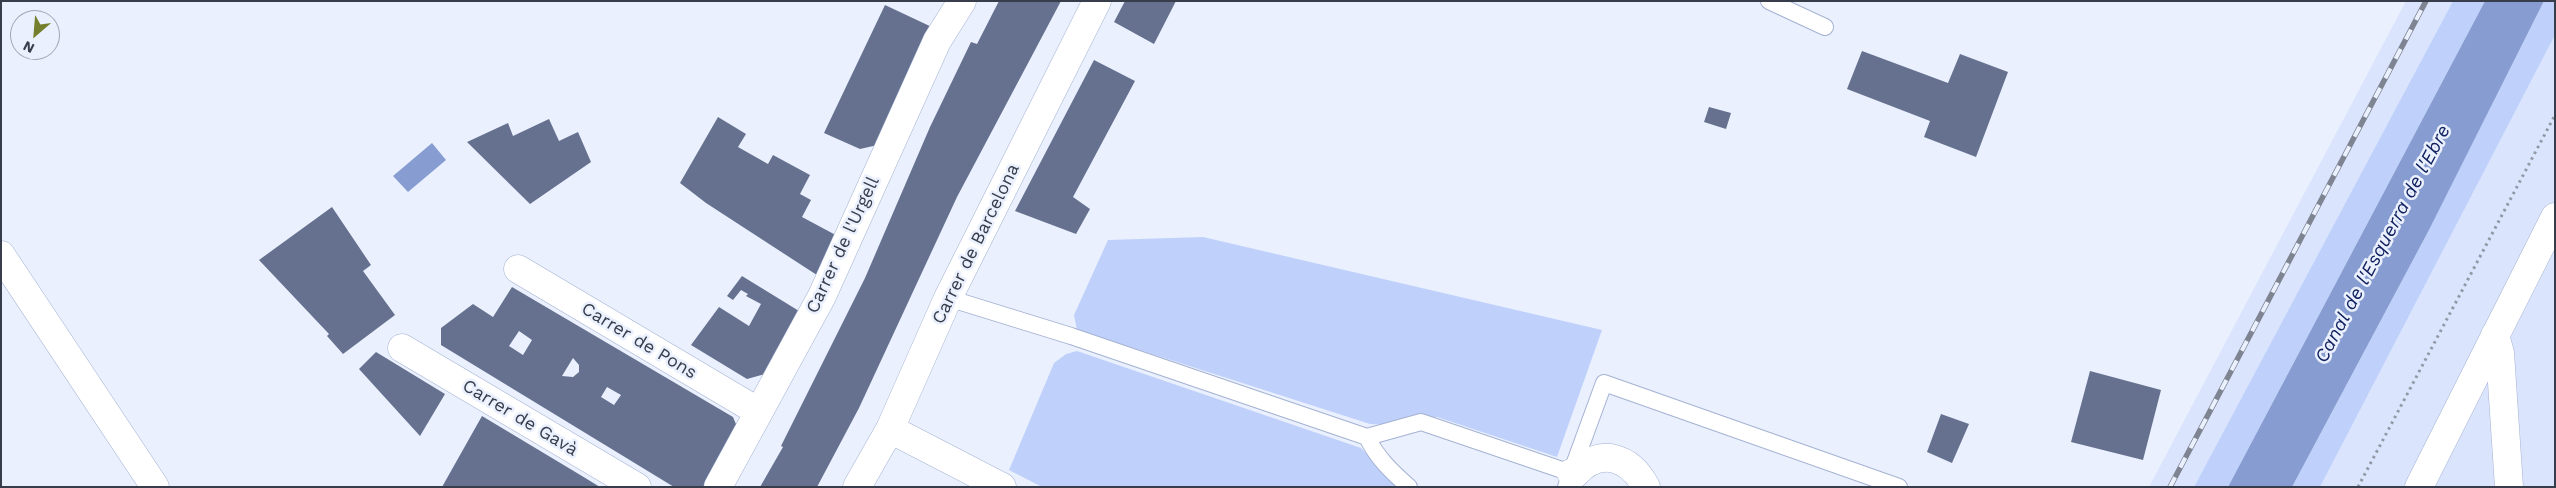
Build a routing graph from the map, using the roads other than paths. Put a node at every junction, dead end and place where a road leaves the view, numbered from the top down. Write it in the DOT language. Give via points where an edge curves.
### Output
graph roads {
  1 [pos="962,1"];
  2 [pos="1097,1"];
  3 [pos="1769,1"];
  4 [pos="1826,27"];
  5 [pos="2555,217"];
  6 [pos="1,255"];
  7 [pos="2555,262"];
  8 [pos="518,269"];
  9 [pos="2528,270"];
  10 [pos="948,298"];
  11 [pos="2495,335"];
  12 [pos="402,348"];
  13 [pos="759,412"];
  14 [pos="890,428"];
  15 [pos="1367,436"];
  16 [pos="1568,480"];
  17 [pos="155,487"];
  18 [pos="637,487"];
  19 [pos="718,487"];
  20 [pos="857,487"];
  21 [pos="1002,487"];
  22 [pos="1410,487"];
  23 [pos="1646,487"];
  24 [pos="1899,487"];
  25 [pos="2419,487"];
  26 [pos="2509,487"];
  1 -- 13 [label="street, Carrer de l'Urgell" via="937,41 822,296"];
  2 -- 10 [label="street, Carrer de Barcelona"];
  3 -- 4 [label="lane"];
  5 -- 9 [label="street"];
  6 -- 17 [label="street"];
  7 -- 9 [label="street"];
  8 -- 13 [label="street, Carrer de Pons"];
  9 -- 11 [label="street"];
  10 -- 14 [label="street, Carrer de Barcelona"];
  10 -- 15 [label="lane"];
  11 -- 25 [label="street"];
  11 -- 26 [label="street" via="2500,353"];
  12 -- 18 [label="street, Carrer de Gavà"];
  13 -- 19 [label="street, Carrer de l'Urgell"];
  14 -- 20 [label="street, Carrer de Barcelona"];
  14 -- 21 [label="street"];
  15 -- 16 [label="lane" via="1421,422"];
  15 -- 22 [label="lane" via="1386,467"];
  16 -- 23 [label="street" via="1582,466 1599,458 1621,460 1637,471"];
  16 -- 24 [label="lane" via="1604,383"];
}
